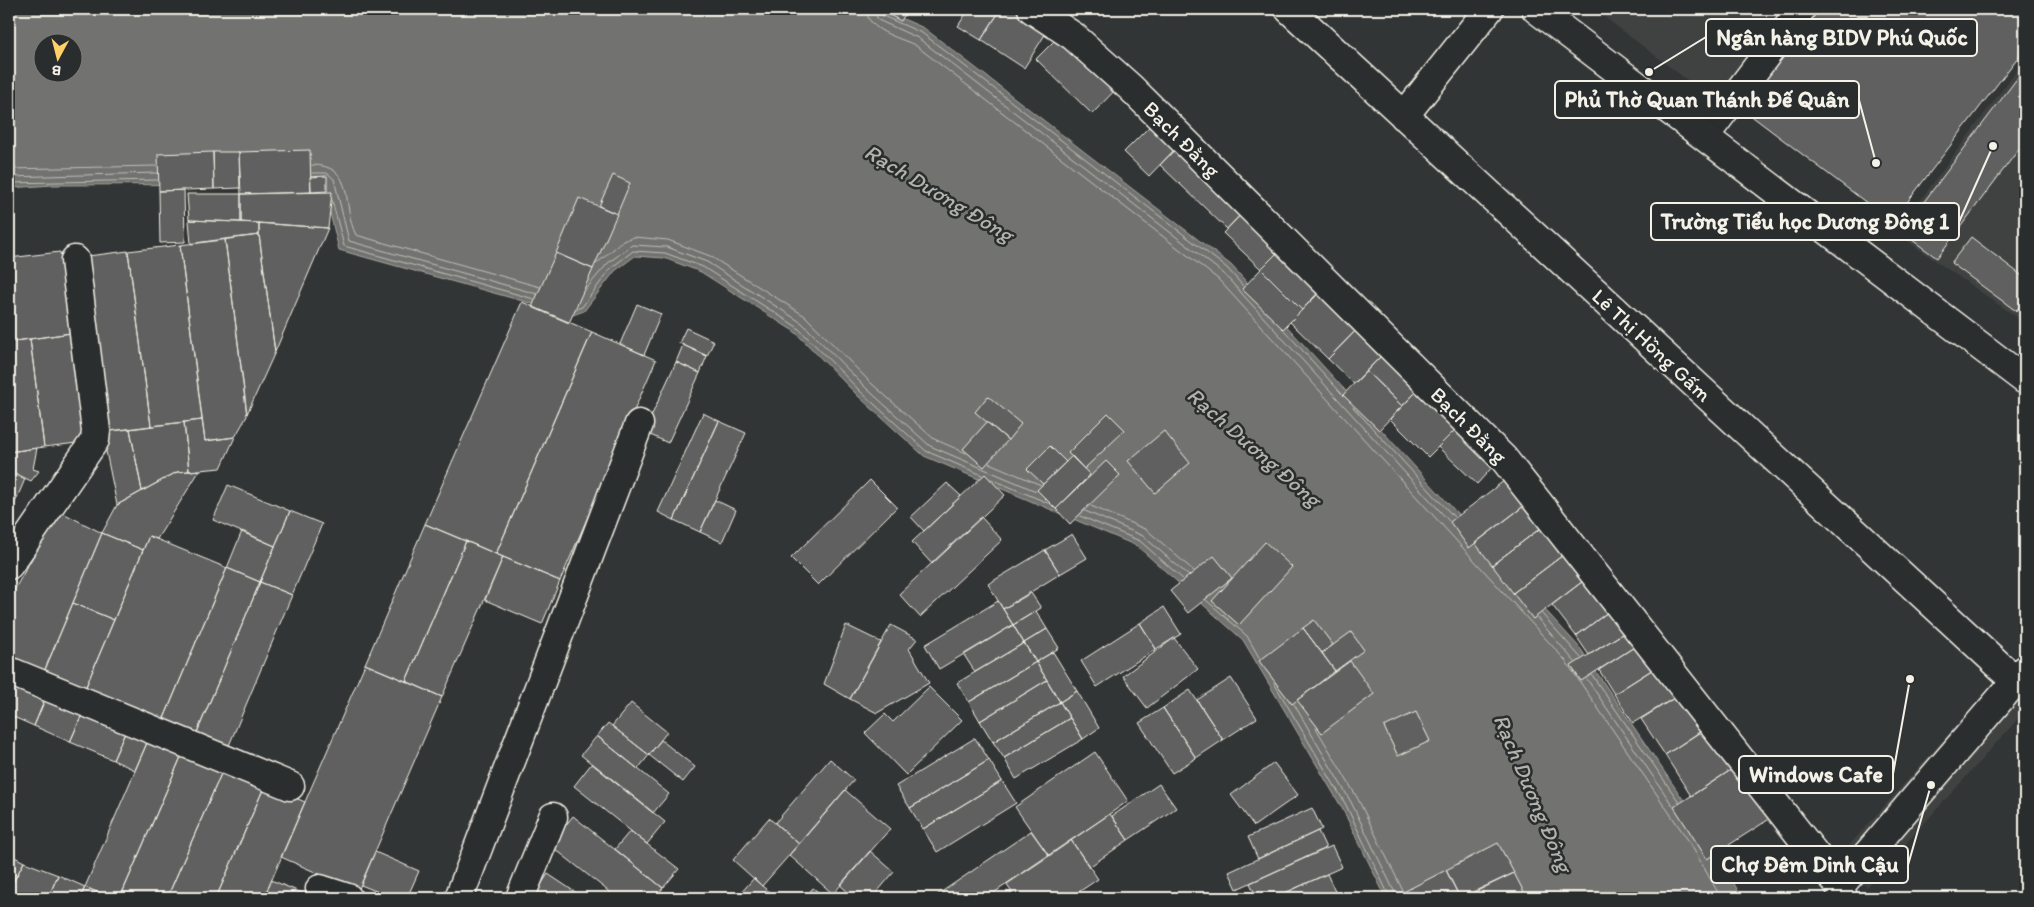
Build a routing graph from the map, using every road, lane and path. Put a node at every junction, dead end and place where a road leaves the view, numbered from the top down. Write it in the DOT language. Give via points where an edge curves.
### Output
graph roads {
  1 [pos="1032,9"];
  2 [pos="1289,9"];
  3 [pos="1489,9"];
  4 [pos="1536,9"];
  5 [pos="1801,9"];
  6 [pos="1404,116"];
  7 [pos="1704,136"];
  8 [pos="75,260"];
  9 [pos="2025,380"];
  10 [pos="639,424"];
  11 [pos="9,566"];
  12 [pos="9,671"];
  13 [pos="2020,675"];
  14 [pos="290,786"];
  15 [pos="553,817"];
  16 [pos="320,889"];
  17 [pos="1842,892"];
  18 [pos="348,898"];
  19 [pos="459,898"];
  20 [pos="520,898"];
  1 -- 17 [label="street, Bạch Đằng" via="1073,36 1131,88 1504,459"];
  2 -- 6 [label="street, Lê Thị Hồng Gấm"];
  3 -- 6 [label="street"];
  4 -- 7 [label="street"];
  5 -- 7 [label="street"];
  6 -- 13 [label="street, Lê Thị Hồng Gấm"];
  7 -- 9 [label="street"];
  8 -- 11 [label="street" via="95,440"];
  10 -- 19 [label="street"];
  12 -- 14 [label="street"];
  13 -- 17 [label="street"];
  15 -- 20 [label="street"];
  16 -- 18 [label="street"];
}
